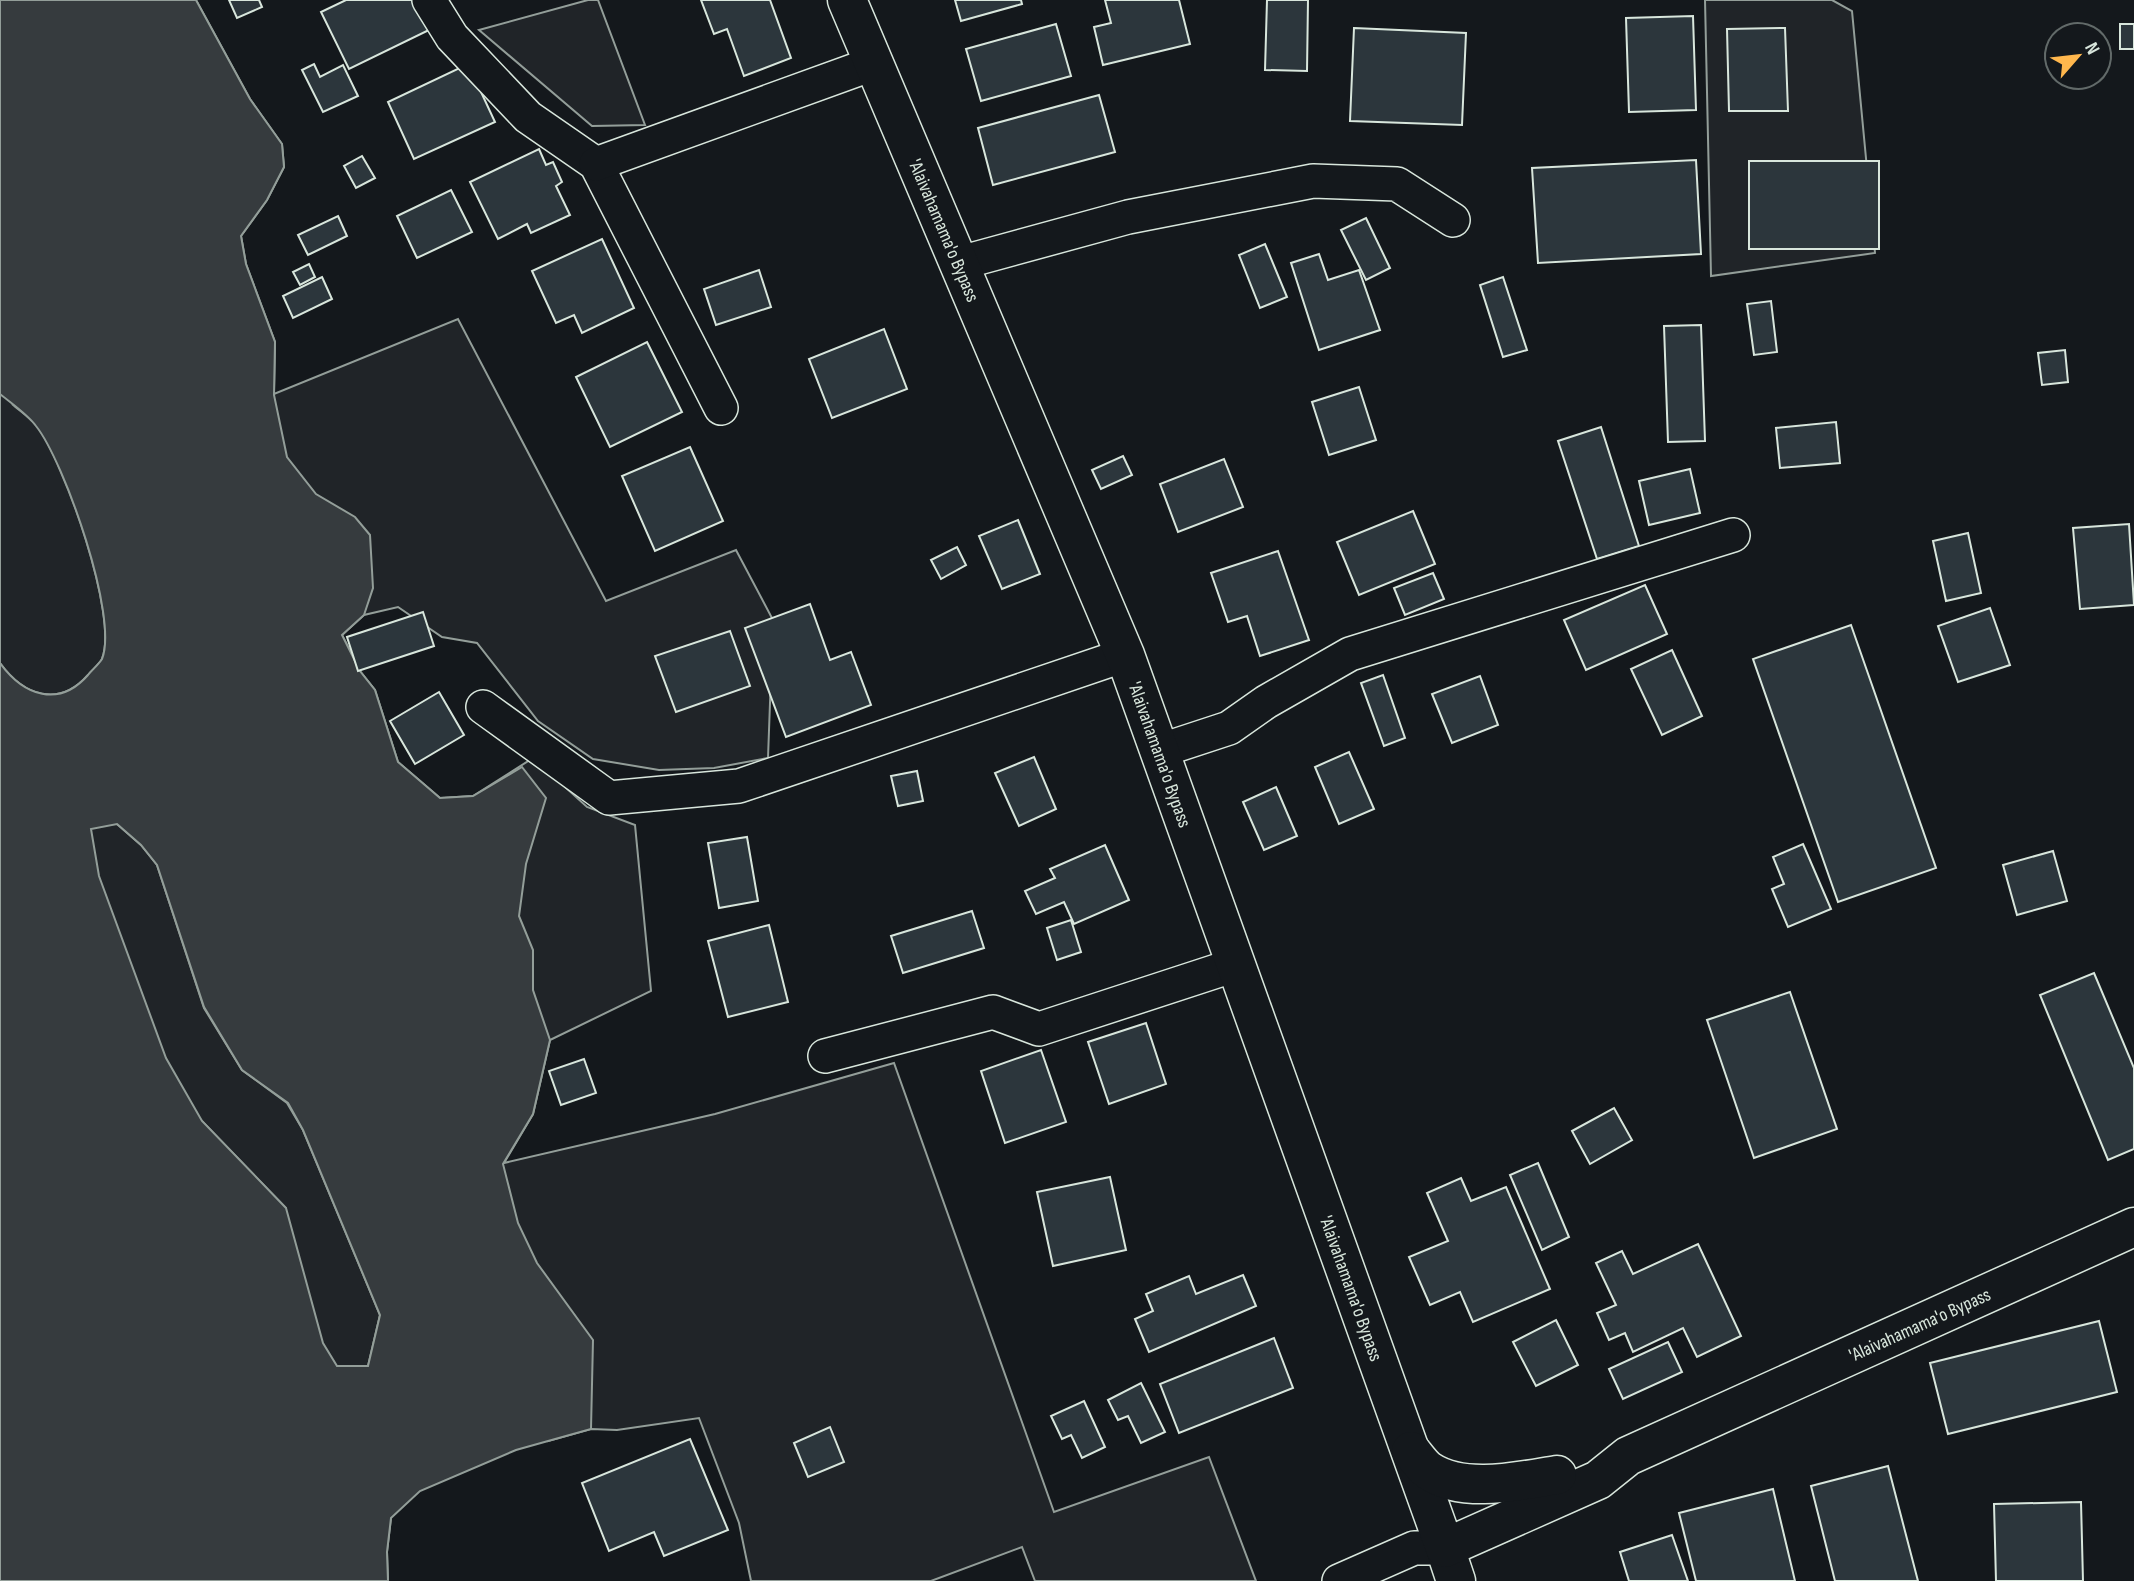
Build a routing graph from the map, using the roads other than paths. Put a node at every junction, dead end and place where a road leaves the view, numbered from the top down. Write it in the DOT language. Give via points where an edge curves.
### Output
graph roads {
  1 [pos="429,0"];
  2 [pos="847,0"];
  3 [pos="876,63"];
  4 [pos="596,164"];
  5 [pos="1453,220"];
  6 [pos="960,263"];
  7 [pos="721,408"];
  8 [pos="1733,535"];
  9 [pos="1125,655"];
  10 [pos="483,707"];
  11 [pos="1159,751"];
  12 [pos="1235,965"];
  13 [pos="825,1056"];
  14 [pos="2134,1227"];
  15 [pos="1411,1451"];
  16 [pos="1628,1456"];
  17 [pos="1557,1475"];
  18 [pos="1438,1550"];
  19 [pos="1339,1581"];
  1 -- 4 [label="street" via="452,37 528,117"];
  2 -- 3 [label="main road, 'Alaivahamama'o Bypass"];
  3 -- 4 [label="street"];
  3 -- 6 [label="main road, 'Alaivahamama'o Bypass"];
  4 -- 7 [label="street"];
  5 -- 6 [label="street" via="1396,184 1313,181 1128,217"];
  6 -- 9 [label="main road, 'Alaivahamama'o Bypass"];
  8 -- 11 [label="street" via="1350,654 1229,728"];
  9 -- 10 [label="street" via="739,786 622,796 609,797"];
  9 -- 11 [label="main road, 'Alaivahamama'o Bypass"];
  11 -- 12 [label="main road, 'Alaivahamama'o Bypass"];
  12 -- 13 [label="street" via="1039,1029 993,1012"];
  12 -- 15 [label="main road, 'Alaivahamama'o Bypass"];
  14 -- 16 [label="main road, 'Alaivahamama'o Bypass"];
  15 -- 17 [label="main road" via="1428,1470 1468,1483"];
  15 -- 18 [label="main road, 'Alaivahamama'o Bypass"];
  16 -- 17 [label="main road, 'Alaivahamama'o Bypass" via="1590,1462"];
  16 -- 18 [label="main road, 'Alaivahamama'o Bypass" via="1598,1480"];
  17 -- 18 [label="main road, 'Alaivahamama'o Bypass"];
  18 -- 19 [label="street"];
}
